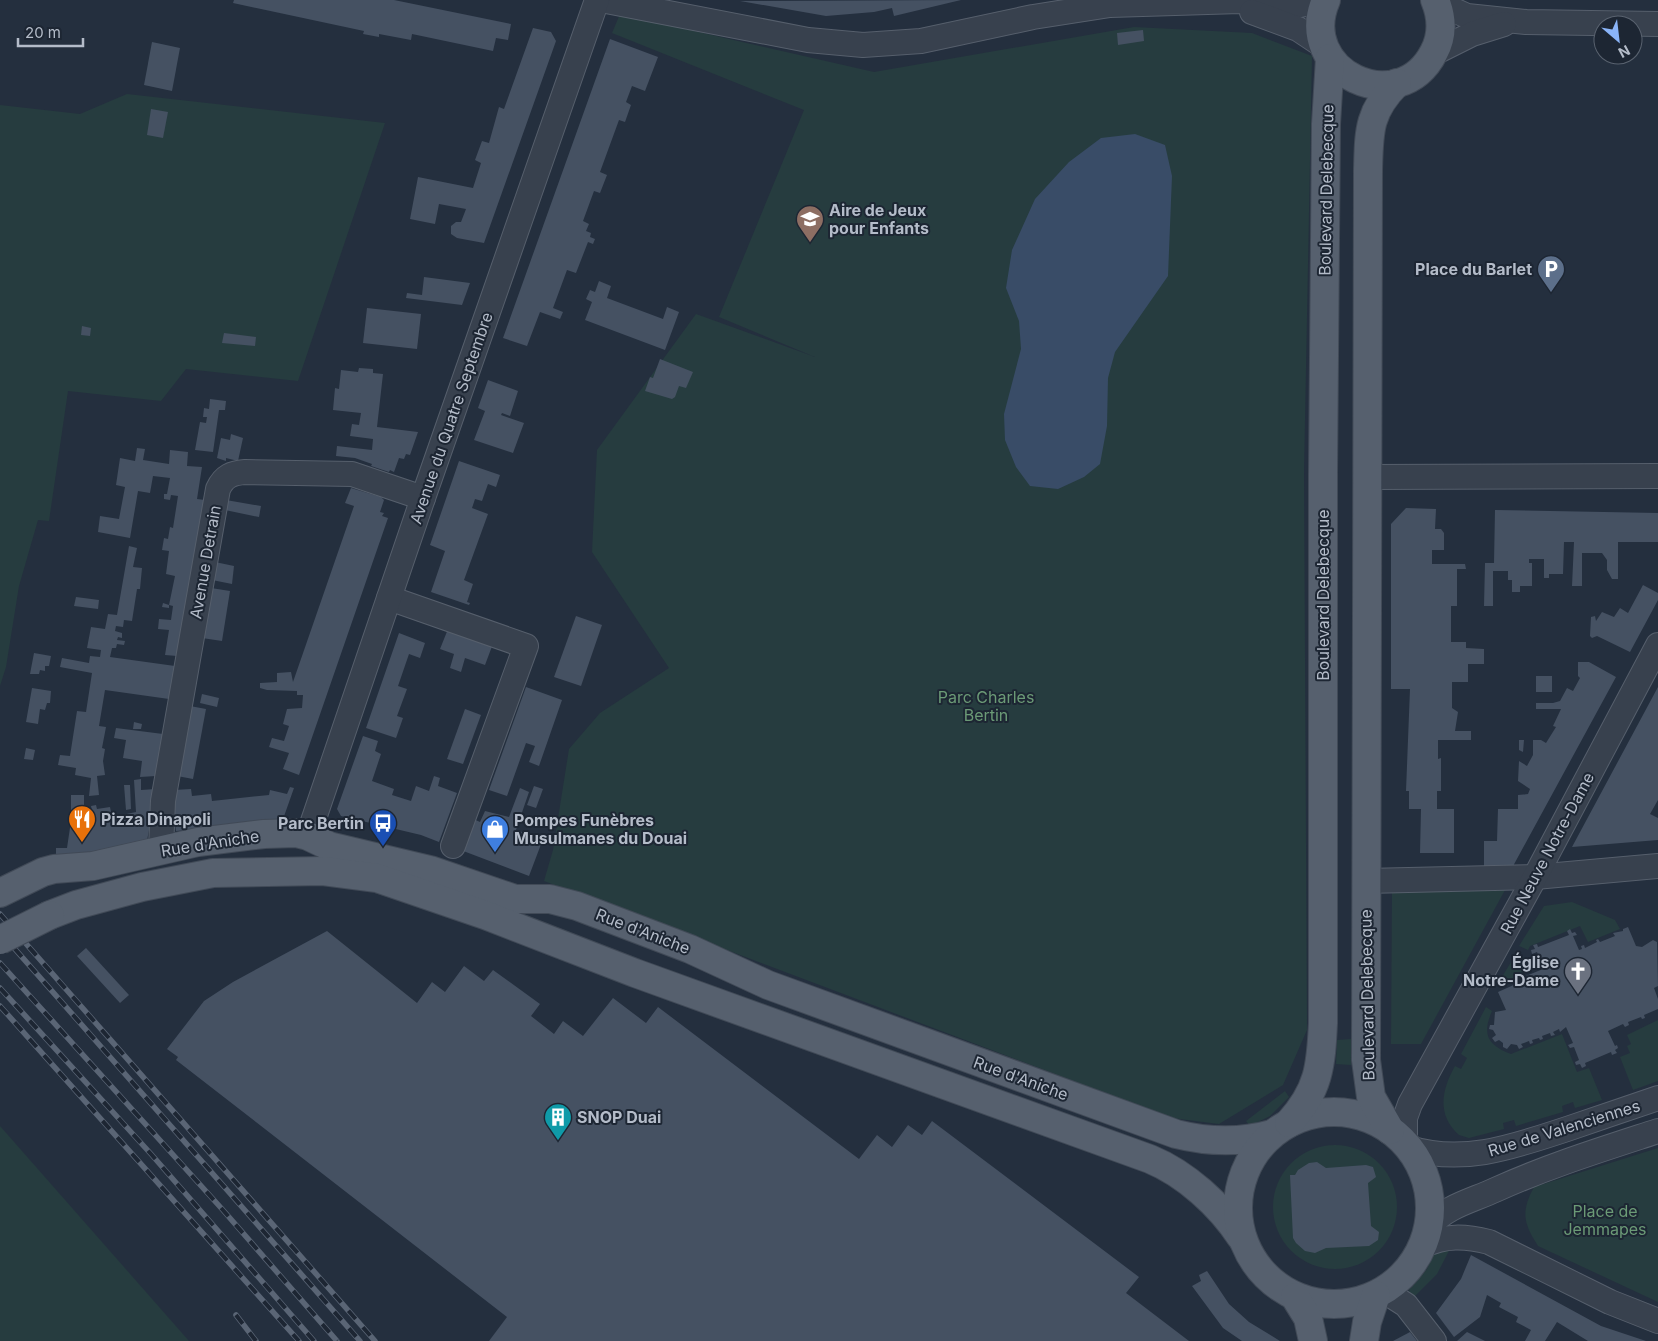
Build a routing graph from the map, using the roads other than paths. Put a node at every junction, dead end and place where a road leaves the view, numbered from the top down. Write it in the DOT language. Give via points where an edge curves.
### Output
graph roads {
  1 [pos="599,0"];
  2 [pos="1321,0"];
  3 [pos="1326,0"];
  4 [pos="1436,1"];
  5 [pos="1196,3"];
  6 [pos="1526,22"];
  7 [pos="1658,24"];
  8 [pos="1327,52"];
  9 [pos="1434,53"];
  10 [pos="1397,83"];
  11 [pos="1658,476"];
  12 [pos="1367,477"];
  13 [pos="423,498"];
  14 [pos="389,598"];
  15 [pos="1658,645"];
  16 [pos="308,836"];
  17 [pos="453,846"];
  18 [pos="161,849"];
  19 [pos="1658,866"];
  20 [pos="1535,877"];
  21 [pos="1366,881"];
  22 [pos="0,893"];
  23 [pos="0,940"];
  24 [pos="1658,1098"];
  25 [pos="1281,1128"];
  26 [pos="1658,1131"];
  27 [pos="1402,1140"];
  28 [pos="1426,1236"];
  29 [pos="1242,1237"];
  30 [pos="1380,1293"];
  31 [pos="1295,1297"];
  32 [pos="1658,1321"];
  33 [pos="1313,1341"];
  34 [pos="1364,1341"];
  35 [pos="1434,1341"];
  1 -- 5 [label="street" via="808,40 863,45 921,41 1033,16 1110,5"];
  1 -- 13 [label="street, Avenue du Quatre Septembre"];
  2 -- 5 [label="street" via="1300,5 1240,1"];
  3 -- 8 [label="main road, Boulevard Delebecque" via="1320,24"];
  4 -- 6 [label="street" via="1467,16"];
  4 -- 9 [label="main road" via="1441,28"];
  5 -- 8 [label="street" via="1264,14 1298,29"];
  6 -- 7 [label="street"];
  6 -- 9 [label="street" via="1484,29"];
  8 -- 10 [label="main road" via="1344,73 1362,82 1376,85"];
  8 -- 25 [label="main road, Boulevard Delebecque" via="1322,1056 1317,1082 1308,1099"];
  9 -- 10 [label="main road" via="1416,74"];
  10 -- 12 [label="main road, Boulevard Delebecque" via="1378,105 1370,126"];
  11 -- 12 [label="street"];
  12 -- 21 [label="main road, Boulevard Delebecque"];
  13 -- 14 [label="street, Avenue du Quatre Septembre"];
  13 -- 18 [label="street, Avenue Detrain" via="352,474 245,472 228,475 222,481 163,801"];
  14 -- 16 [label="street, Avenue du Quatre Septembre"];
  14 -- 17 [label="street" via="526,646"];
  15 -- 20 [label="street, Rue Neuve Notre-Dame"];
  16 -- 18 [label="main road, Rue d'Aniche" via="264,834"];
  16 -- 25 [label="main road, Rue d'Aniche" via="329,846 430,870 515,899 544,899 577,906 690,948 768,985 1176,1134 1228,1141"];
  18 -- 22 [label="main road, Rue d'Aniche" via="93,866 54,869"];
  19 -- 20 [label="street"];
  20 -- 21 [label="street"];
  20 -- 27 [label="street, Rue Neuve Notre-Dame" via="1410,1104"];
  21 -- 27 [label="main road, Boulevard Delebecque" via="1366,1073 1371,1097"];
  23 -- 29 [label="main road, Rue d'Aniche, bridge" via="50,915 105,897 185,878 228,872 323,872 360,875 394,883 1150,1159 1202,1193"];
  24 -- 27 [label="street, Rue de Valenciennes" via="1492,1152 1435,1155"];
  25 -- 27 [label="main road" via="1312,1114 1337,1112 1362,1116"];
  25 -- 29 [label="main road, Boulevard Delebecque" via="1254,1154 1242,1178 1237,1207"];
  26 -- 28 [label="street, Rue de Valenciennes" via="1525,1176 1458,1205 1439,1217"];
  27 -- 28 [label="main road, Boulevard Delebecque" via="1421,1167 1428,1187 1430,1208"];
  28 -- 30 [label="main road" via="1404,1274"];
  28 -- 32 [label="street" via="1466,1237 1489,1242 1610,1302"];
  29 -- 31 [label="main road" via="1260,1271"];
  30 -- 31 [label="main road" via="1358,1302 1333,1305"];
  30 -- 34 [label="main road" via="1367,1322"];
  30 -- 35 [label="street" via="1406,1305"];
  31 -- 33 [label="main road" via="1308,1318"];
}
